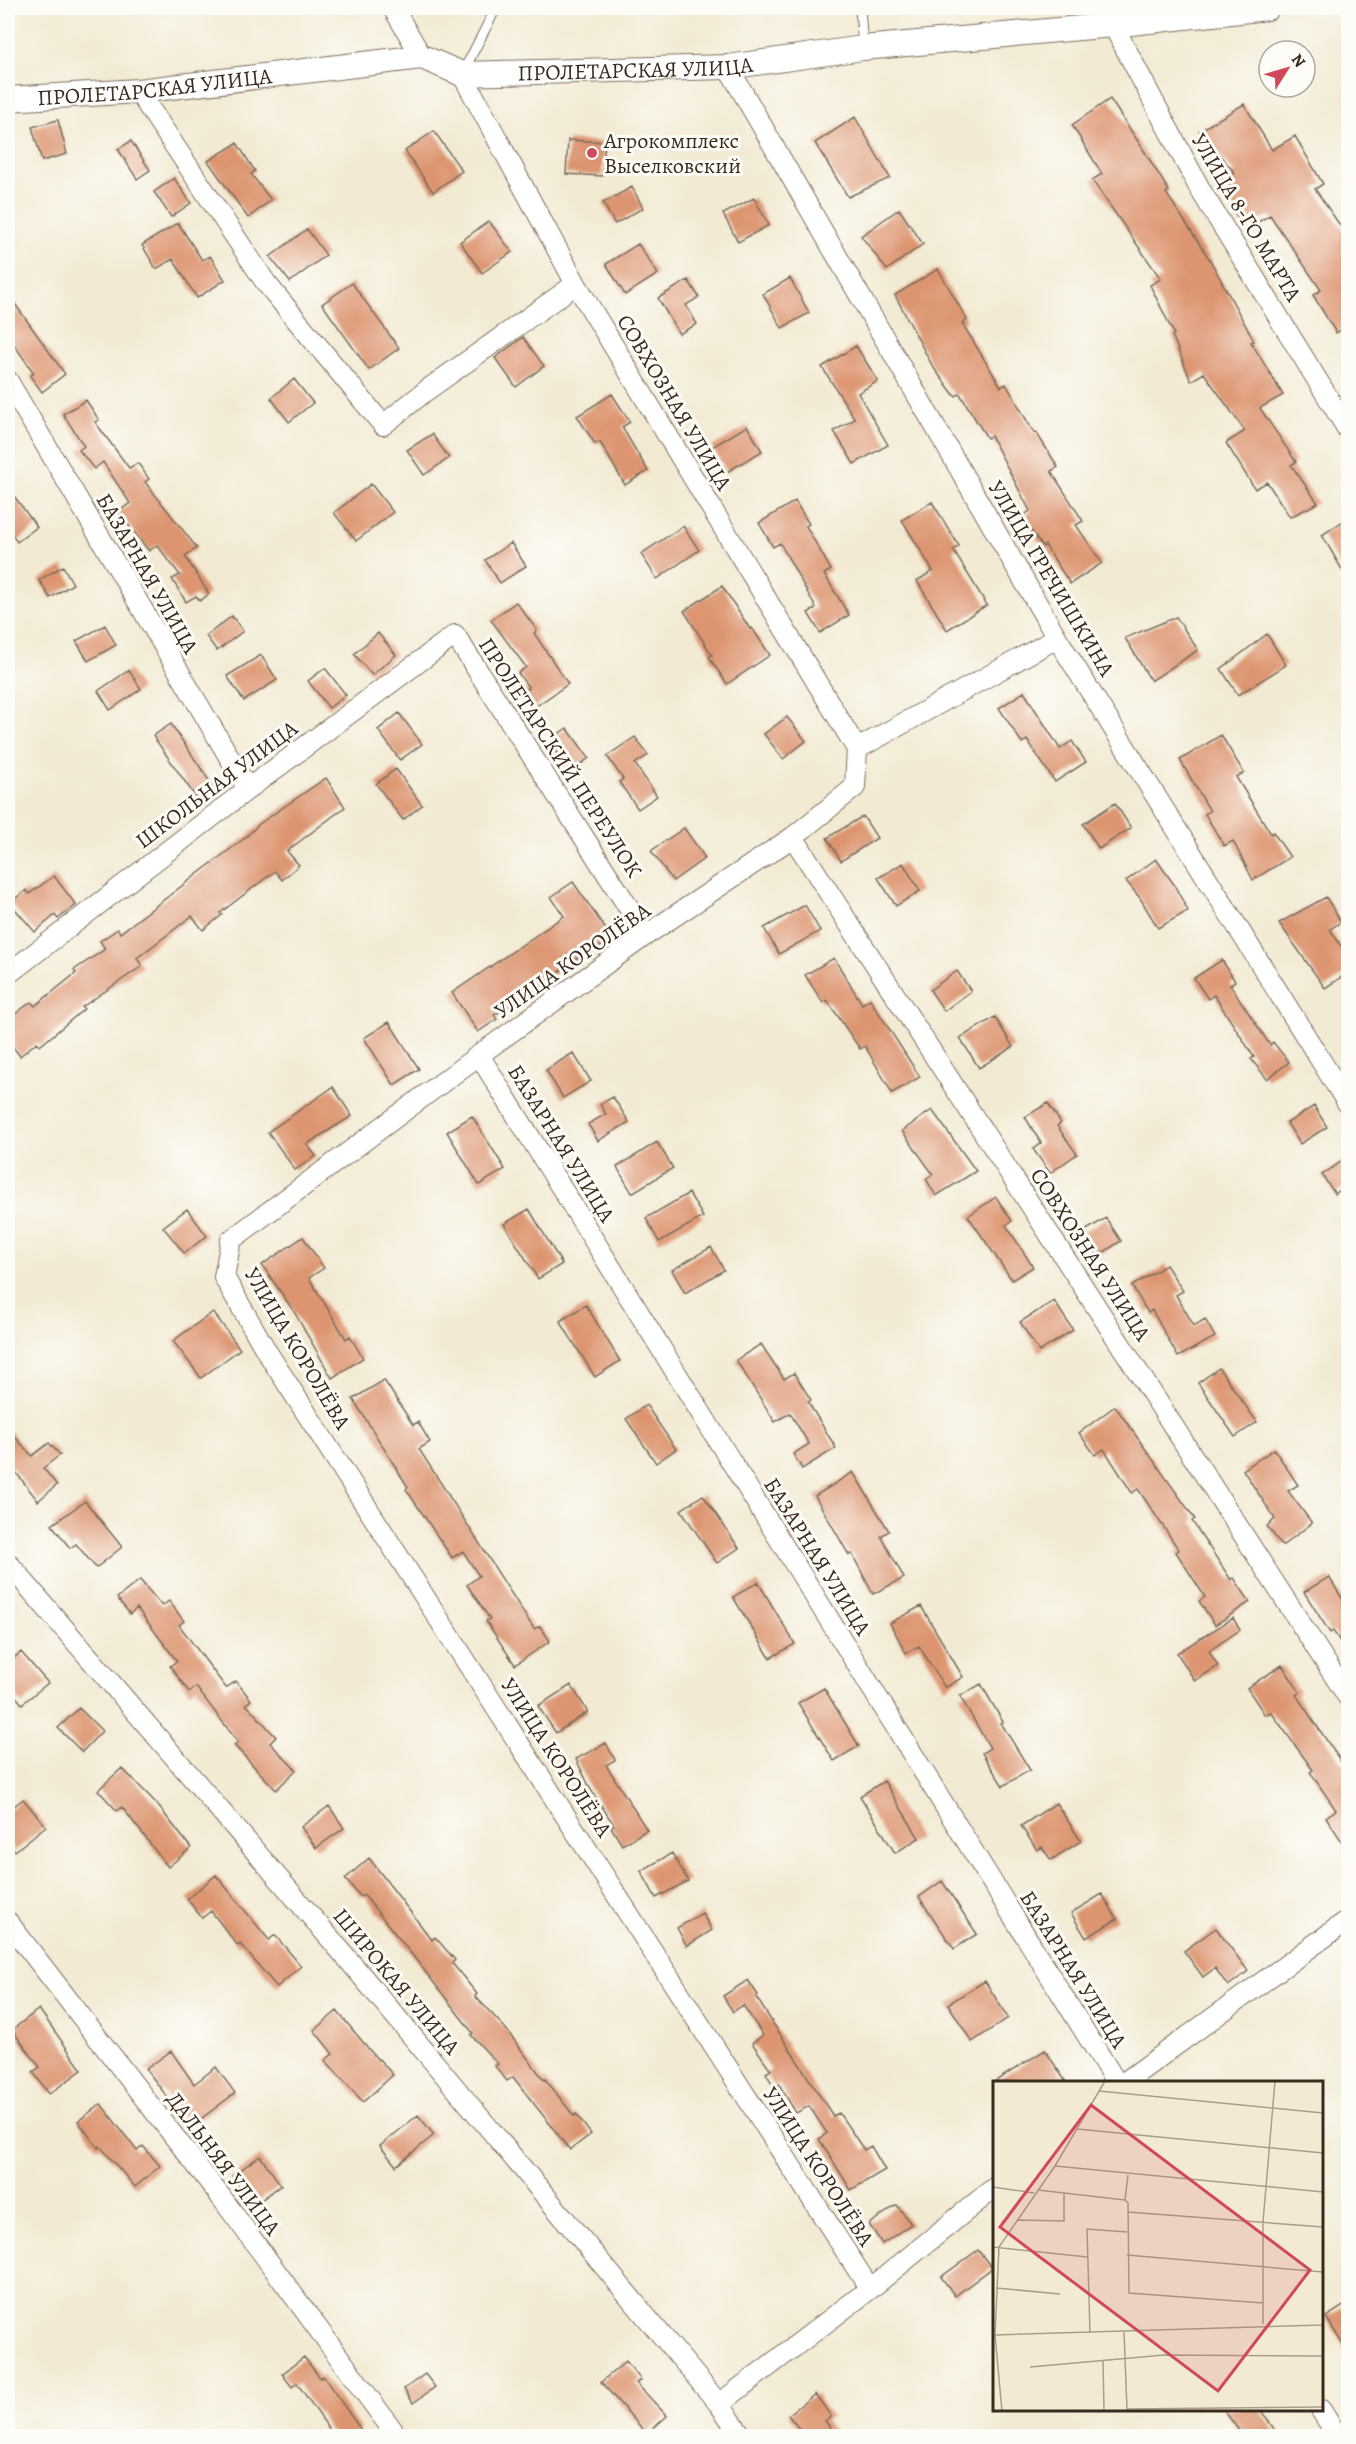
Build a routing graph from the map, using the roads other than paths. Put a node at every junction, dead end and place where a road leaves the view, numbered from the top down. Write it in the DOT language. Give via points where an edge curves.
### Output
graph roads {
  1 [pos="393,8"];
  2 [pos="496,8"];
  3 [pos="860,8"];
  4 [pos="1267,8"];
  5 [pos="1113,25"];
  6 [pos="863,48"];
  7 [pos="422,57"];
  8 [pos="728,67"];
  9 [pos="462,74"];
  10 [pos="138,91"];
  11 [pos="8,99"];
  12 [pos="576,284"];
  13 [pos="8,381"];
  14 [pos="1348,430"];
  15 [pos="455,635"];
  16 [pos="1057,638"];
  17 [pos="857,749"];
  18 [pos="248,789"];
  19 [pos="794,837"];
  20 [pos="646,935"];
  21 [pos="8,974"];
  22 [pos="479,1055"];
  23 [pos="1348,1104"];
  24 [pos="8,1563"];
  25 [pos="1348,1697"];
  26 [pos="1348,1920"];
  27 [pos="8,1922"];
  28 [pos="1115,2081"];
  29 [pos="1126,2081"];
  30 [pos="993,2189"];
  31 [pos="870,2289"];
  32 [pos="719,2404"];
  33 [pos="1322,2411"];
  34 [pos="397,2436"];
  35 [pos="742,2436"];
  36 [pos="1337,2436"];
  1 -- 7 [label="street"];
  2 -- 9 [label="lane"];
  3 -- 6 [label="lane"];
  4 -- 5 [label="street, ПРОЛЕТАРСКАЯ УЛИЦА"];
  5 -- 6 [label="street, ПРОЛЕТАРСКАЯ УЛИЦА"];
  5 -- 14 [label="street, УЛИЦА 8-ГО МАРТА" via="1201,191"];
  6 -- 8 [label="street, ПРОЛЕТАРСКАЯ УЛИЦА"];
  7 -- 9 [label="street, ПРОЛЕТАРСКАЯ УЛИЦА"];
  7 -- 10 [label="street, ПРОЛЕТАРСКАЯ УЛИЦА"];
  8 -- 9 [label="street, ПРОЛЕТАРСКАЯ УЛИЦА"];
  8 -- 16 [label="street, УЛИЦА ГРЕЧИШКИНА"];
  9 -- 12 [label="street, СОВХОЗНАЯ УЛИЦА"];
  10 -- 11 [label="street, ПРОЛЕТАРСКАЯ УЛИЦА"];
  10 -- 12 [label="street" via="266,283 383,425"];
  12 -- 17 [label="street, СОВХОЗНАЯ УЛИЦА"];
  13 -- 18 [label="street, БАЗАРНАЯ УЛИЦА"];
  15 -- 18 [label="street, ШКОЛЬНАЯ УЛИЦА"];
  15 -- 20 [label="street, ПРОЛЕТАРСКИЙ ПЕРЕУЛОК"];
  16 -- 17 [label="street"];
  16 -- 23 [label="street, УЛИЦА ГРЕЧИШКИНА"];
  17 -- 19 [label="street, УЛИЦА КОРОЛЁВА" via="855,787"];
  18 -- 21 [label="street, ШКОЛЬНАЯ УЛИЦА"];
  19 -- 20 [label="street, УЛИЦА КОРОЛЁВА"];
  19 -- 25 [label="street, СОВХОЗНАЯ УЛИЦА"];
  20 -- 22 [label="street, УЛИЦА КОРОЛЁВА"];
  22 -- 28 [label="street, БАЗАРНАЯ УЛИЦА"];
  22 -- 31 [label="street, УЛИЦА КОРОЛЁВА" via="231,1239 224,1277 274,1362"];
  24 -- 32 [label="street, ШИРОКАЯ УЛИЦА" via="346,1957"];
  26 -- 29 [label="street"];
  27 -- 34 [label="street, ДАЛЬНЯЯ УЛИЦА" via="221,2197"];
  30 -- 31 [label="street"];
  31 -- 32 [label="street"];
  32 -- 35 [label="street, ШИРОКАЯ УЛИЦА"];
  33 -- 36 [label="street"];
}
